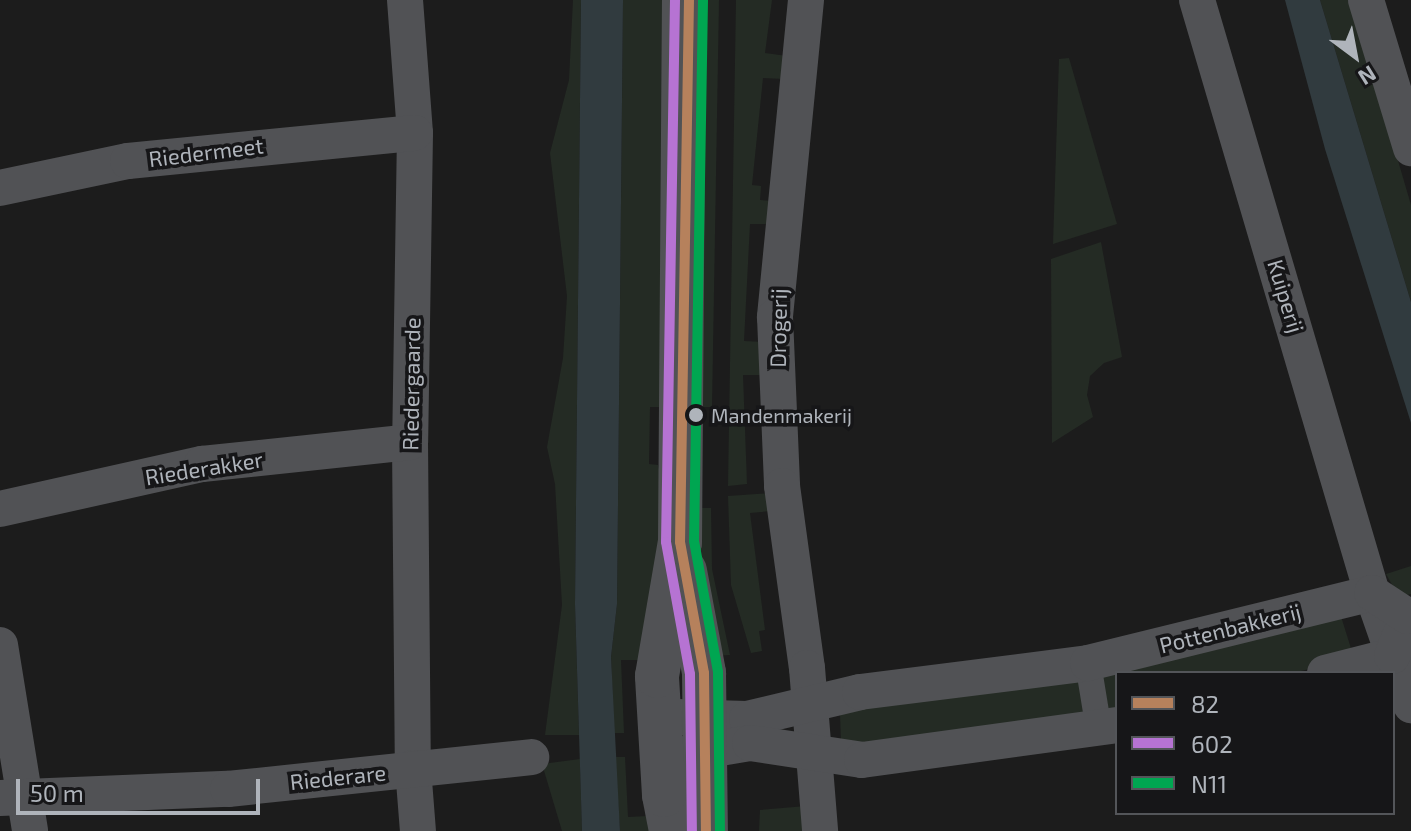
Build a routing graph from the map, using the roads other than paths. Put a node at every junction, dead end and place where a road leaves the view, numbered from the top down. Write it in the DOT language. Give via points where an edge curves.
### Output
graph roads {
  1 [pos="405,0"];
  2 [pos="806,0"];
  3 [pos="1197,0"];
  4 [pos="1366,0"];
  5 [pos="686,5"];
  6 [pos="415,133"];
  7 [pos="1411,148"];
  8 [pos="0,188"];
  9 [pos="410,442"];
  10 [pos="0,509"];
  11 [pos="680,542"];
  12 [pos="1372,593"];
  13 [pos="1409,616"];
  14 [pos="0,645"];
  15 [pos="1392,656"];
  16 [pos="1088,663"];
  17 [pos="1333,671"];
  18 [pos="811,704"];
  19 [pos="1411,705"];
  20 [pos="1108,728"];
  21 [pos="706,735"];
  22 [pos="660,737"];
  23 [pos="816,755"];
  24 [pos="531,757"];
  25 [pos="413,768"];
  26 [pos="18,809"];
  27 [pos="418,831"];
  28 [pos="671,831"];
  29 [pos="706,831"];
  30 [pos="820,831"];
  1 -- 6 [label="street, Riedergaarde"];
  2 -- 18 [label="street, Drogerij" via="775,317 782,486"];
  3 -- 12 [label="street, Kuiperij"];
  4 -- 7 [label="street"];
  5 -- 11 [label="street"];
  6 -- 8 [label="street, Riedermeet" via="128,161"];
  6 -- 9 [label="street, Riedergaarde"];
  9 -- 10 [label="street, Riederakker" via="202,464"];
  9 -- 25 [label="street, Riedergaarde"];
  11 -- 21 [label="street" via="704,673"];
  11 -- 22 [label="street" via="657,676"];
  12 -- 13 [label="street"];
  12 -- 15 [label="street"];
  12 -- 16 [label="street, Pottenbakkerij"];
  13 -- 15 [label="street"];
  14 -- 26 [label="street"];
  15 -- 17 [label="street"];
  15 -- 19 [label="street"];
  16 -- 18 [label="street, Pottenbakkerij" via="860,692"];
  16 -- 20 [label="street, Pottenbakkerij"];
  18 -- 21 [label="street, Pottenbakkerij"];
  18 -- 23 [label="street"];
  20 -- 23 [label="street, Pottenbakkerij" via="862,760"];
  21 -- 22 [label="street, Pottenbakkerij"];
  21 -- 23 [label="street, Pottenbakkerij"];
  21 -- 29 [label="street"];
  22 -- 28 [label="street"];
  23 -- 30 [label="street"];
  24 -- 25 [label="street"];
  25 -- 26 [label="street, Riederare"];
  25 -- 27 [label="street, Riedergaarde"];
}
